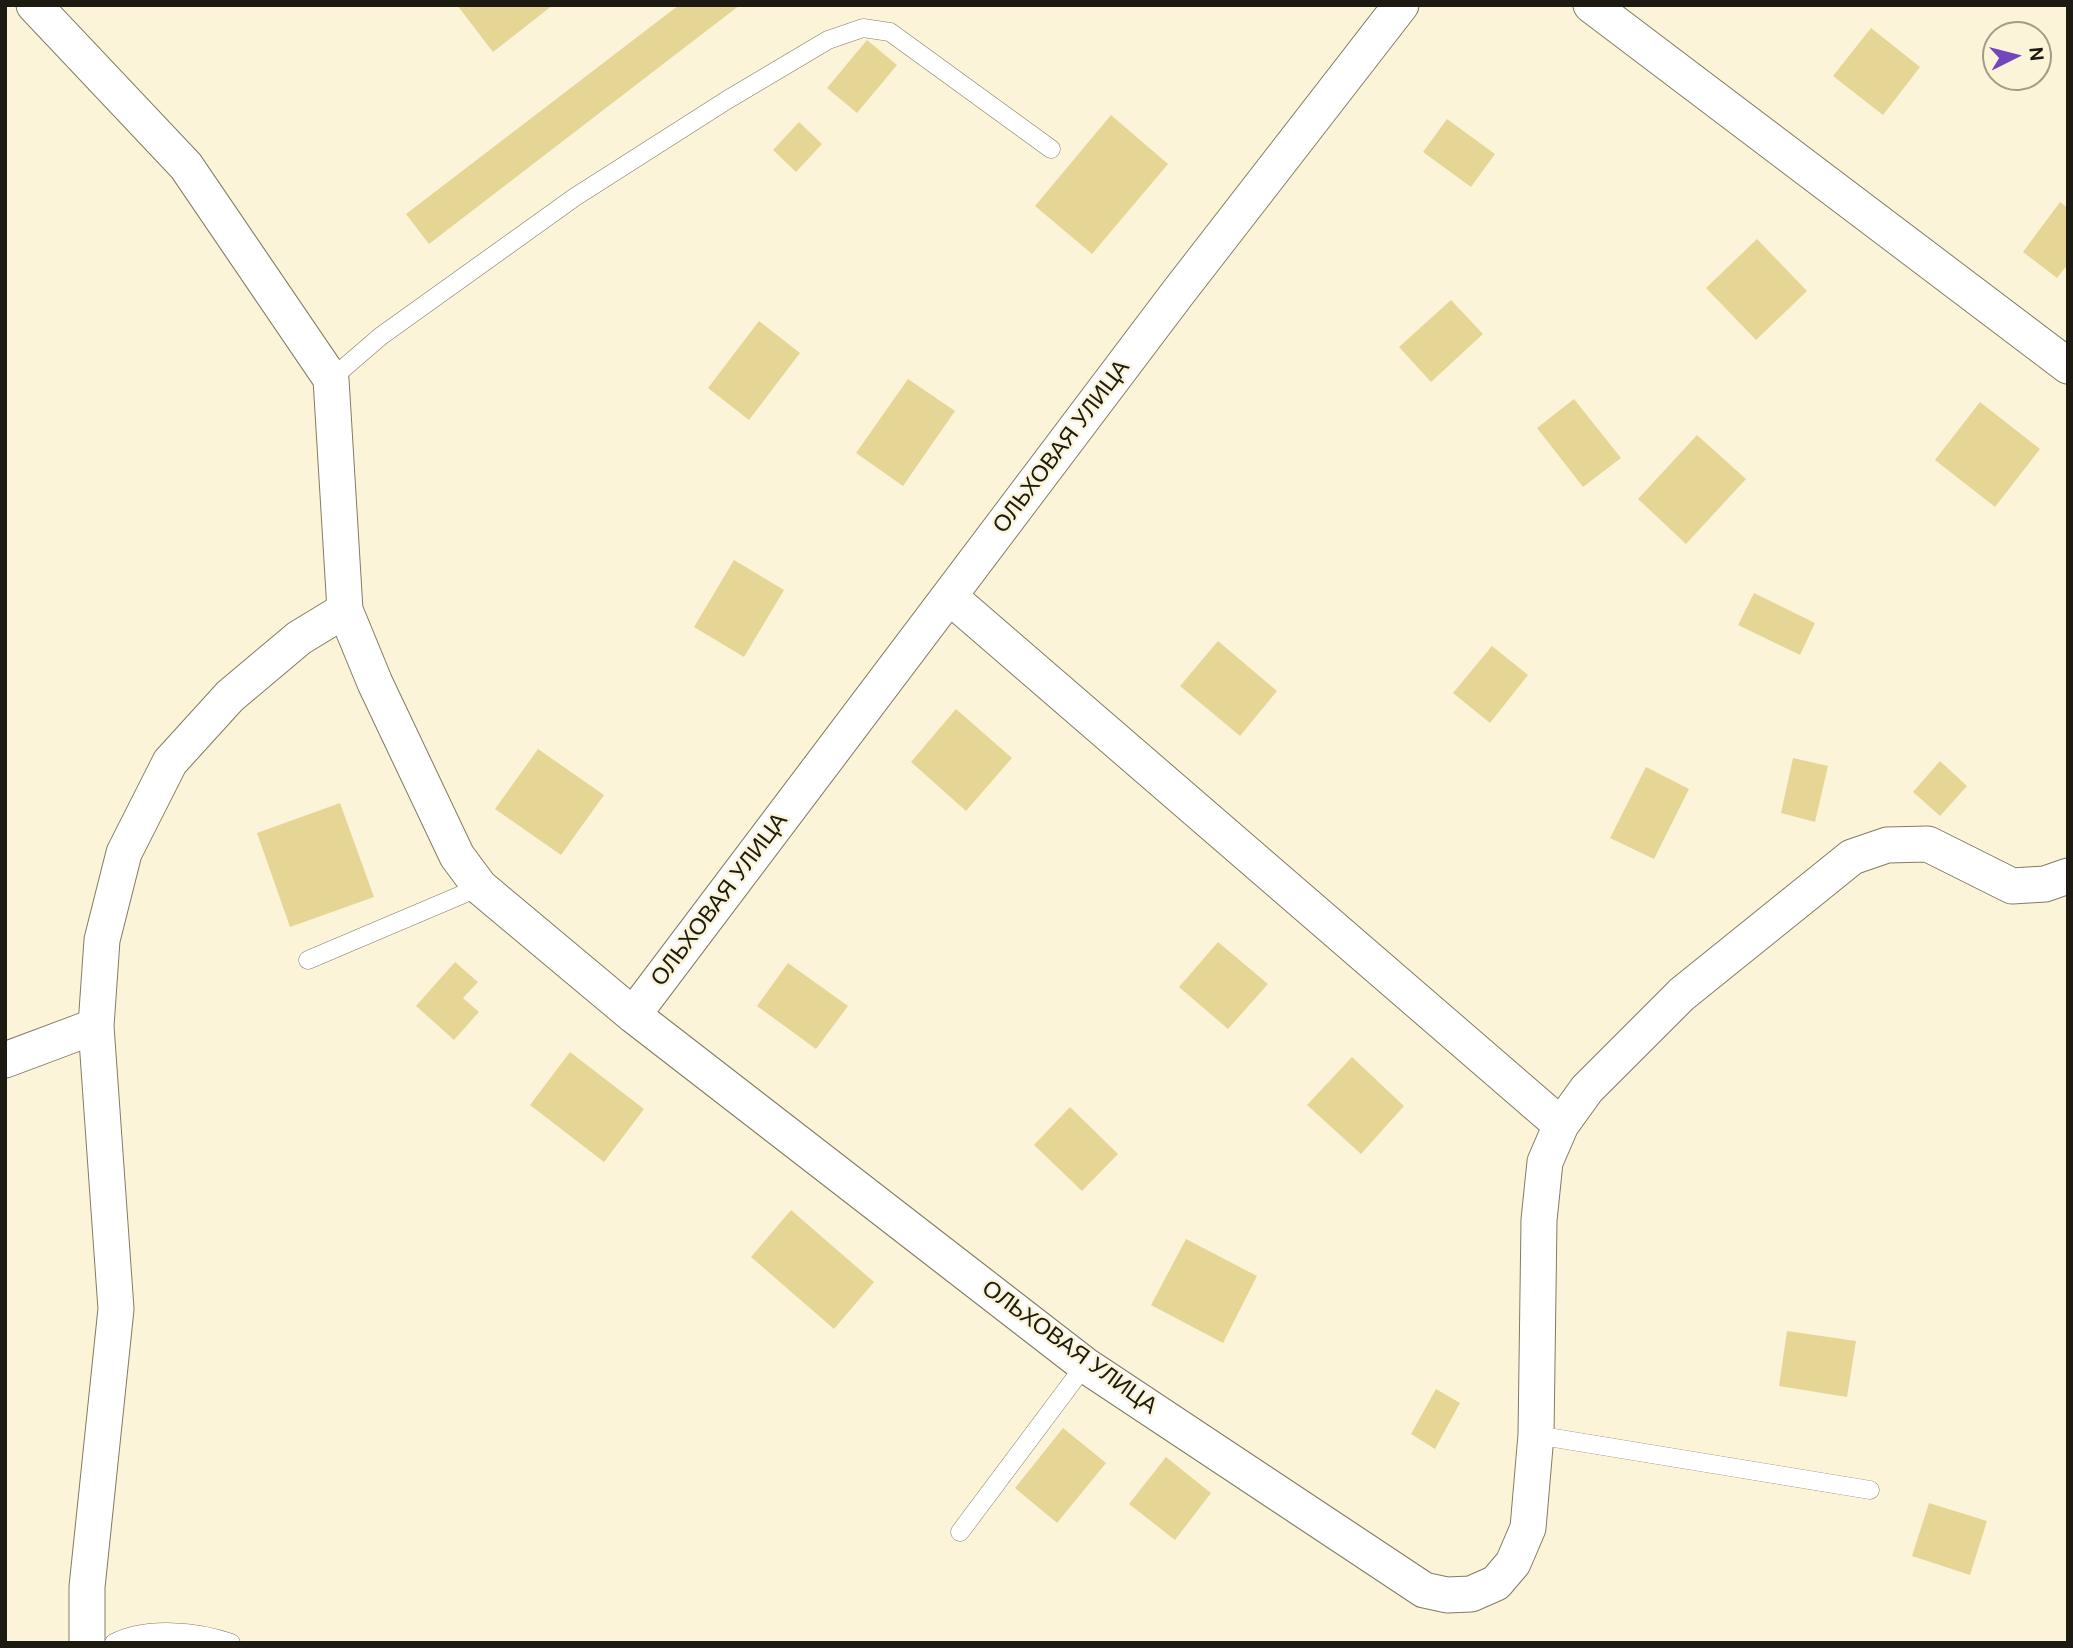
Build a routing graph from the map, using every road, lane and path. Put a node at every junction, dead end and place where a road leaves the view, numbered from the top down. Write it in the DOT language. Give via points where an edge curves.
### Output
graph roads {
  1 [pos="34,5"];
  2 [pos="1401,5"];
  3 [pos="1591,5"];
  4 [pos="1051,149"];
  5 [pos="2068,366"];
  6 [pos="331,379"];
  7 [pos="950,597"];
  8 [pos="345,610"];
  9 [pos="2068,876"];
  10 [pos="480,887"];
  11 [pos="308,960"];
  12 [pos="633,1015"];
  13 [pos="96,1026"];
  14 [pos="5,1060"];
  15 [pos="1561,1125"];
  16 [pos="1085,1365"];
  17 [pos="1536,1435"];
  18 [pos="1870,1490"];
  19 [pos="960,1532"];
  20 [pos="87,1643"];
  21 [pos="114,1643"];
  22 [pos="231,1643"];
  1 -- 6 [label="street" via="186,166"];
  2 -- 7 [label="street, ОЛЬХОВАЯ УЛИЦА"];
  3 -- 5 [label="street"];
  4 -- 6 [label="lane" via="890,32 863,28 828,40 575,197 381,336"];
  6 -- 8 [label="street"];
  7 -- 12 [label="street, ОЛЬХОВАЯ УЛИЦА"];
  7 -- 15 [label="street"];
  8 -- 10 [label="street" via="457,856"];
  8 -- 13 [label="street" via="299,638 230,696 170,762 124,853 102,940"];
  9 -- 15 [label="street" via="2045,884 2012,886 1927,844 1886,845 1852,857 1682,994 1587,1089"];
  10 -- 11 [label="lane"];
  10 -- 12 [label="street"];
  12 -- 16 [label="street, ОЛЬХОВАЯ УЛИЦА"];
  13 -- 14 [label="street"];
  13 -- 20 [label="street" via="116,1308 88,1587"];
  15 -- 17 [label="street" via="1545,1162 1539,1220"];
  16 -- 17 [label="street, ОЛЬХОВАЯ УЛИЦА" via="1424,1590 1447,1595 1471,1594 1496,1583 1513,1563 1528,1528"];
  16 -- 19 [label="lane"];
  17 -- 18 [label="lane"];
  21 -- 22 [label="lane" via="164,1631"];
}
